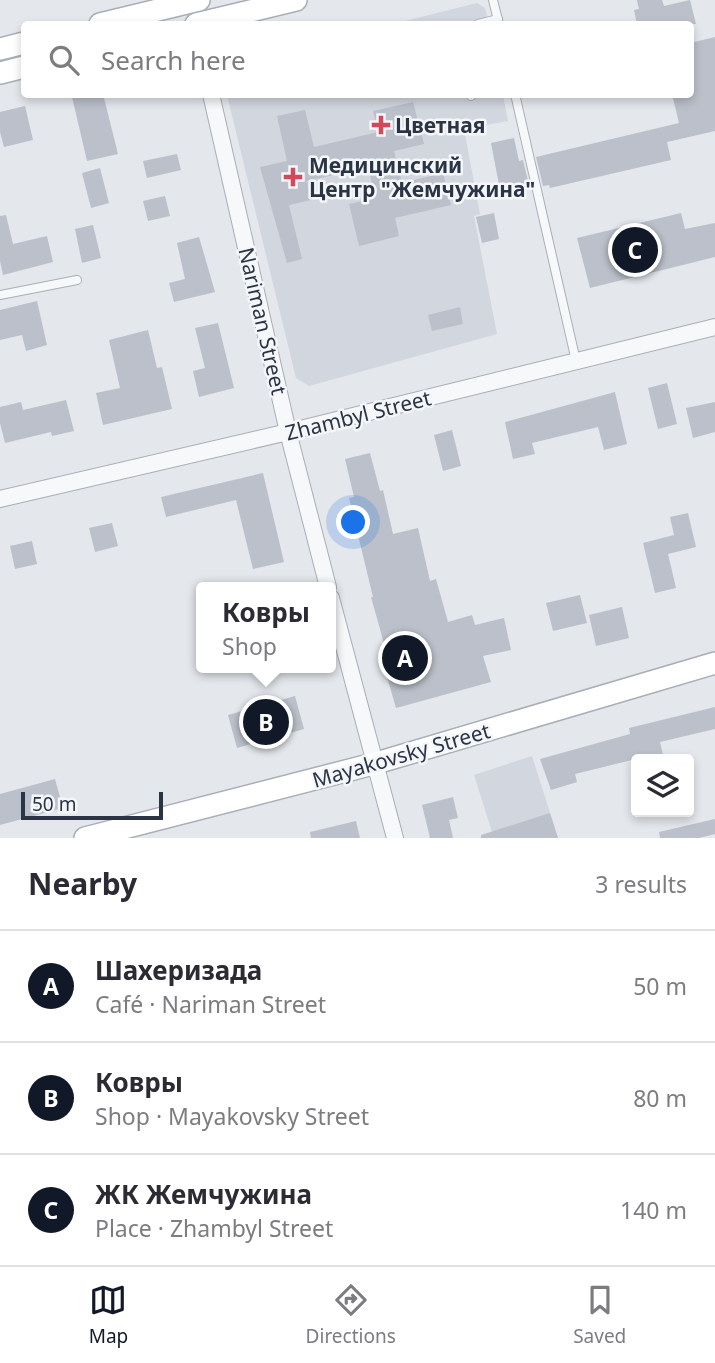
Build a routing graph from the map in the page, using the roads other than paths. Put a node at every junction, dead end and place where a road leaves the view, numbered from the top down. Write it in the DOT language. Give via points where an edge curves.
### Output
graph roads {
  1 [pos="296,0"];
  2 [pos="493,0"];
  3 [pos="191,1"];
  4 [pos="112,21"];
  5 [pos="194,21"];
  6 [pos="208,21"];
  7 [pos="498,21"];
  8 [pos="21,44"];
  9 [pos="0,49"];
  10 [pos="21,68"];
  11 [pos="0,73"];
  12 [pos="212,98"];
  13 [pos="516,98"];
  14 [pos="77,280"];
  15 [pos="0,295"];
  16 [pos="715,327"];
  17 [pos="576,361"];
  18 [pos="288,432"];
  19 [pos="0,499"];
  20 [pos="327,582"];
  21 [pos="336,618"];
  22 [pos="715,663"];
  23 [pos="373,764"];
  24 [pos="85,838"];
  25 [pos="395,838"];
  1 -- 6 [label="main road"];
  2 -- 7 [label="lane"];
  3 -- 4 [label="main road"];
  3 -- 5 [label="street"];
  8 -- 9 [label="main road"];
  10 -- 11 [label="main road"];
  12 -- 18 [label="street, Nariman Street"];
  13 -- 17 [label="lane"];
  14 -- 15 [label="lane"];
  16 -- 17 [label="street, Zhambyl Street"];
  17 -- 18 [label="street, Zhambyl Street"];
  18 -- 19 [label="street, Zhambyl Street"];
  18 -- 20 [label="street, Nariman Street"];
  21 -- 23 [label="street"];
  22 -- 23 [label="main road, Mayakovsky Street"];
  23 -- 24 [label="main road, Mayakovsky Street"];
  23 -- 25 [label="street"];
}
